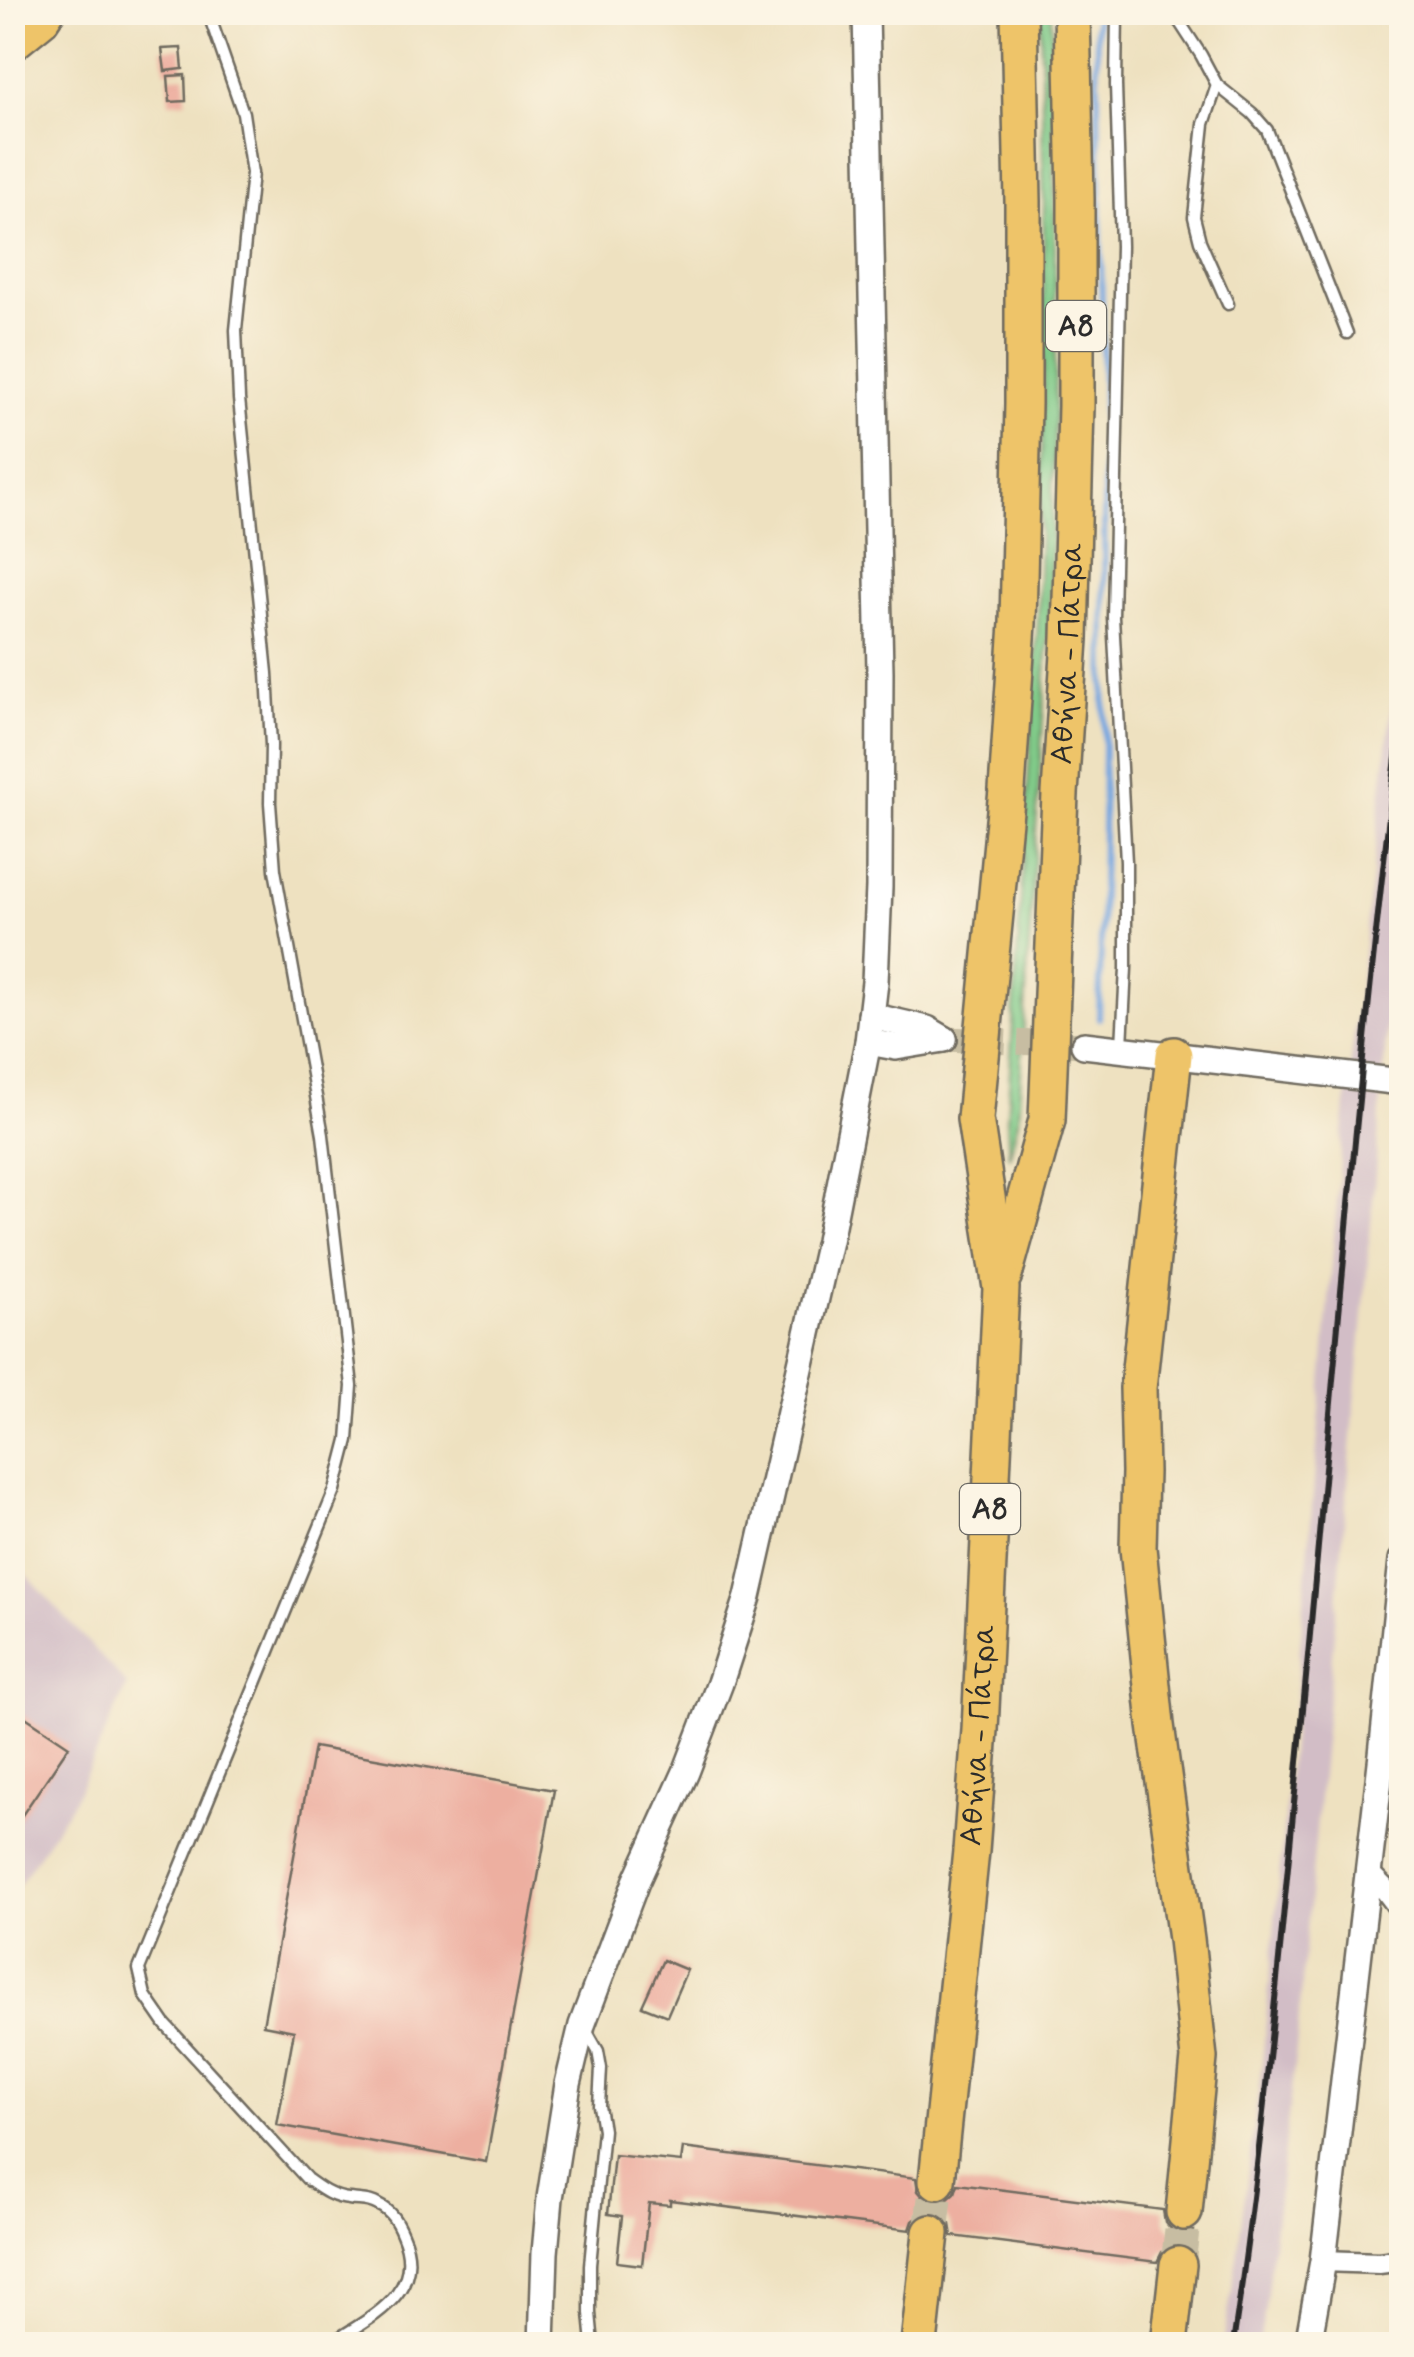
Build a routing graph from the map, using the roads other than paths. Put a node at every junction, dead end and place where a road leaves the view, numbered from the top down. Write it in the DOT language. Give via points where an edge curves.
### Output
graph roads {
  1 [pos="49,12"];
  2 [pos="866,12"];
  3 [pos="1019,12"];
  4 [pos="1072,12"];
  5 [pos="1117,12"];
  6 [pos="1173,12"];
  7 [pos="207,14"];
  8 [pos="12,46"];
  9 [pos="1217,85"];
  10 [pos="1228,304"];
  11 [pos="1348,334"];
  12 [pos="871,1016"];
  13 [pos="868,1042"];
  14 [pos="1084,1045"];
  15 [pos="1122,1049"];
  16 [pos="1174,1054"];
  17 [pos="1402,1082"];
  18 [pos="1001,1288"];
  19 [pos="1402,1560"];
  20 [pos="1367,1871"];
  21 [pos="1402,1912"];
  22 [pos="582,2025"];
  23 [pos="937,2181"];
  24 [pos="1184,2212"];
  25 [pos="932,2233"];
  26 [pos="1402,2260"];
  27 [pos="1323,2261"];
  28 [pos="1178,2264"];
  29 [pos="330,2344"];
  30 [pos="542,2344"];
  31 [pos="593,2344"];
  32 [pos="920,2344"];
  33 [pos="1169,2344"];
  34 [pos="1308,2344"];
  1 -- 8 [label="main road"];
  2 -- 12 [label="street" via="880,672"];
  3 -- 18 [label="highway, Αθήνα - Πάτρα / Α8" via="1018,624 975,1118"];
  4 -- 18 [label="highway, Αθήνα - Πάτρα / Α8" via="1076,406 1047,1120"];
  5 -- 15 [label="lane" via="1121,246 1113,617 1126,862"];
  6 -- 9 [label="lane"];
  7 -- 29 [label="lane" via="243,113 252,173 236,330 267,673 275,870 323,1135 352,1386 335,1490 138,1969 145,1995 165,2024 307,2179 328,2194 384,2208 396,2221 410,2268 405,2284 392,2302"];
  9 -- 10 [label="lane" via="1204,124 1194,218"];
  9 -- 11 [label="lane" via="1266,130"];
  12 -- 13 [label="street"];
  12 -- 13 [label="street" via="944,1039 896,1047"];
  13 -- 22 [label="street" via="748,1597 686,1772"];
  14 -- 15 [label="street"];
  15 -- 16 [label="street"];
  16 -- 17 [label="street"];
  16 -- 24 [label="highway" via="1138,1388 1138,1548 1199,2058"];
  18 -- 23 [label="highway, Αθήνα - Πάτρα / Α8" via="980,1730"];
  19 -- 20 [label="street"];
  20 -- 21 [label="street"];
  20 -- 27 [label="street"];
  22 -- 30 [label="street" via="550,2198"];
  22 -- 31 [label="lane" via="601,2068 603,2130 590,2264"];
  25 -- 32 [label="highway"];
  26 -- 27 [label="street"];
  27 -- 34 [label="street"];
  28 -- 33 [label="highway"];
}
